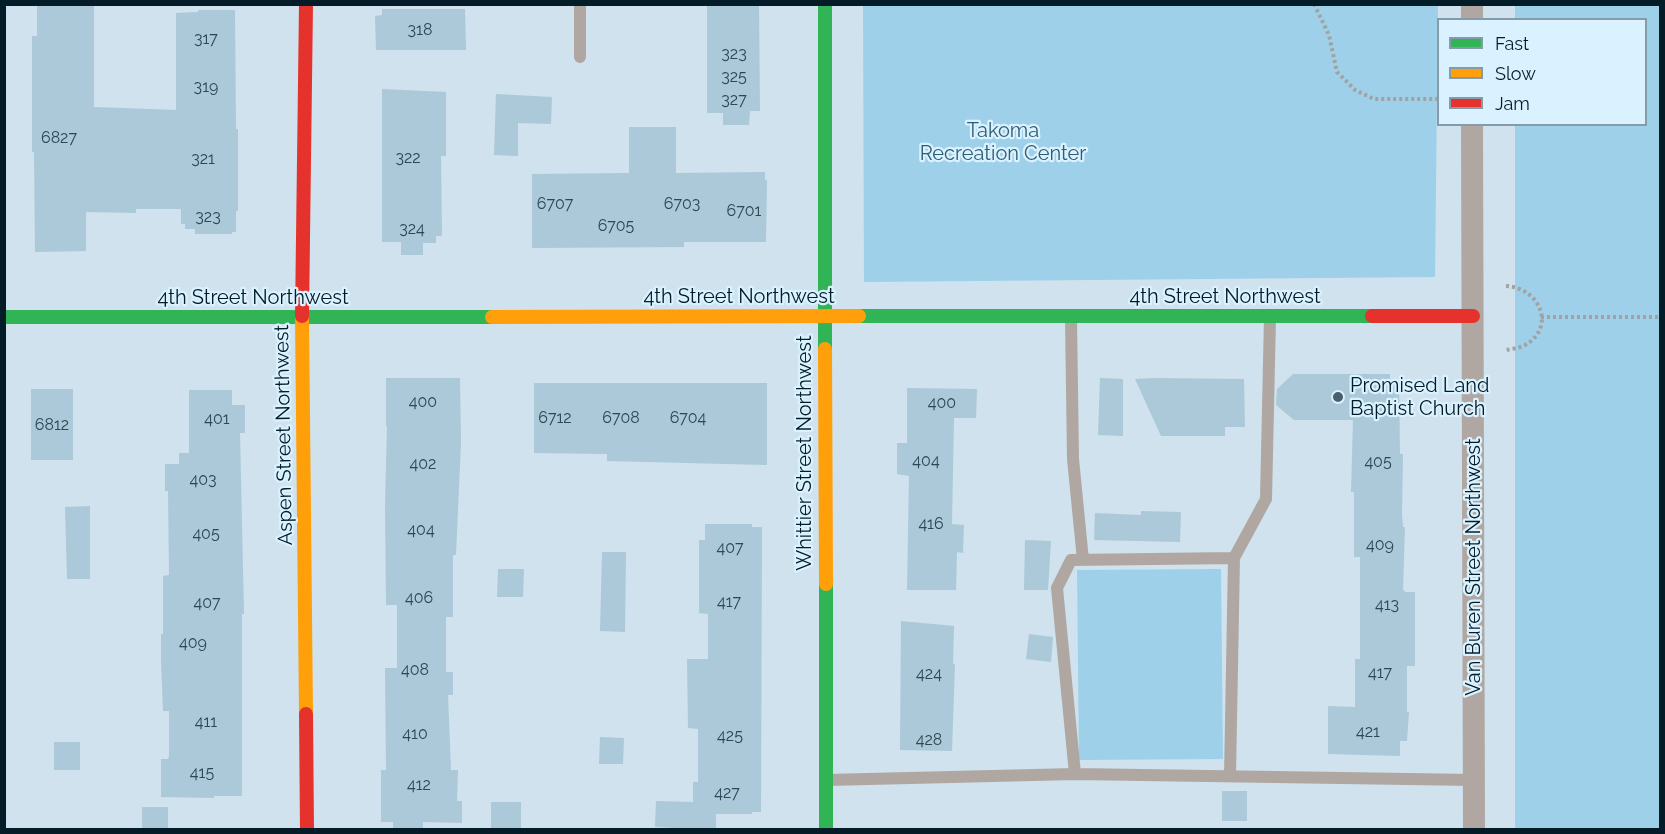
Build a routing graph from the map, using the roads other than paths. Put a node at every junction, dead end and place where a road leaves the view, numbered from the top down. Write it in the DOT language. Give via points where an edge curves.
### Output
graph roads {
  1 [pos="306,4"];
  2 [pos="580,4"];
  3 [pos="825,4"];
  4 [pos="580,57"];
  5 [pos="1472,126"];
  6 [pos="825,316"];
  7 [pos="1071,316"];
  8 [pos="1270,316"];
  9 [pos="1473,316"];
  10 [pos="4,317"];
  11 [pos="302,318"];
  12 [pos="1234,558"];
  13 [pos="1083,560"];
  14 [pos="1075,774"];
  15 [pos="1230,776"];
  16 [pos="825,780"];
  17 [pos="1474,780"];
  18 [pos="307,830"];
  19 [pos="825,830"];
  20 [pos="1474,830"];
  1 -- 11 [label="street, Aspen Street Northwest"];
  2 -- 4 [label="lane"];
  3 -- 6 [label="street, Whittier Street Northwest"];
  5 -- 9 [label="street, Van Buren Street Northwest"];
  6 -- 7 [label="street, 4th Street Northwest"];
  6 -- 11 [label="street, 4th Street Northwest"];
  6 -- 16 [label="street, Whittier Street Northwest"];
  7 -- 8 [label="street, 4th Street Northwest"];
  7 -- 13 [label="lane" via="1073,459"];
  8 -- 9 [label="street, 4th Street Northwest"];
  8 -- 12 [label="lane" via="1266,499"];
  9 -- 17 [label="street, Van Buren Street Northwest"];
  10 -- 11 [label="street, 4th Street Northwest"];
  11 -- 18 [label="street, Aspen Street Northwest"];
  12 -- 13 [label="lane"];
  12 -- 15 [label="lane"];
  13 -- 14 [label="lane" via="1071,560 1057,588"];
  14 -- 15 [label="lane"];
  14 -- 16 [label="lane"];
  15 -- 17 [label="lane"];
  16 -- 19 [label="street, Whittier Street Northwest"];
  17 -- 20 [label="street, Van Buren Street Northwest"];
}
